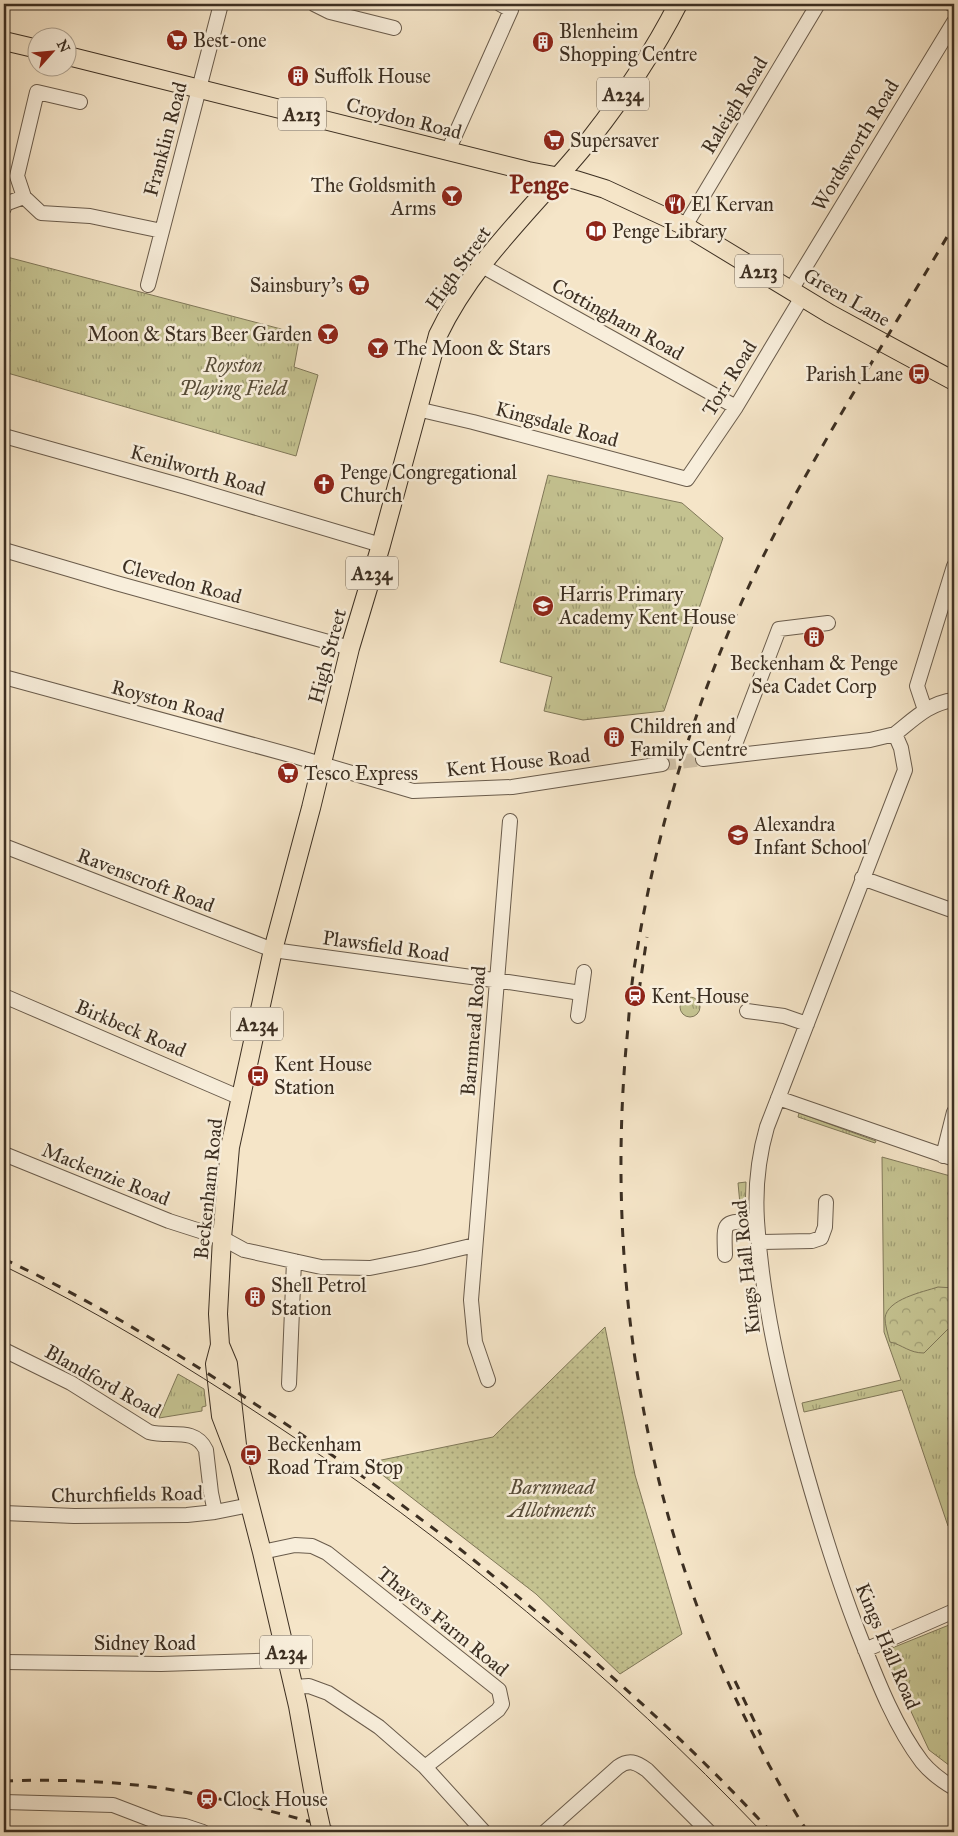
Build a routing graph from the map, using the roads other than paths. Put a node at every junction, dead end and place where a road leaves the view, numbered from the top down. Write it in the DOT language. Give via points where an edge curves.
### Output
graph roads {
  1 [pos="221,4"];
  2 [pos="314,4"];
  3 [pos="500,4"];
  4 [pos="678,4"];
  5 [pos="818,4"];
  6 [pos="951,4"];
  7 [pos="954,5"];
  8 [pos="954,22"];
  9 [pos="394,28"];
  10 [pos="4,41"];
  11 [pos="28,47"];
  12 [pos="78,59"];
  13 [pos="199,89"];
  14 [pos="80,102"];
  15 [pos="448,151"];
  16 [pos="557,177"];
  17 [pos="24,197"];
  18 [pos="4,208"];
  19 [pos="685,226"];
  20 [pos="162,231"];
  21 [pos="482,266"];
  22 [pos="148,285"];
  23 [pos="796,293"];
  24 [pos="954,381"];
  25 [pos="736,407"];
  26 [pos="417,409"];
  27 [pos="4,436"];
  28 [pos="687,479"];
  29 [pos="380,545"];
  30 [pos="4,550"];
  31 [pos="954,566"];
  32 [pos="828,623"];
  33 [pos="350,648"];
  34 [pos="4,677"];
  35 [pos="954,700"];
  36 [pos="924,710"];
  37 [pos="895,734"];
  38 [pos="731,755"];
  39 [pos="703,759"];
  40 [pos="321,764"];
  41 [pos="662,764"];
  42 [pos="510,821"];
  43 [pos="4,846"];
  44 [pos="862,878"];
  45 [pos="954,911"];
  46 [pos="274,950"];
  47 [pos="584,972"];
  48 [pos="497,981"];
  49 [pos="581,993"];
  50 [pos="4,996"];
  51 [pos="747,1011"];
  52 [pos="578,1016"];
  53 [pos="807,1024"];
  54 [pos="241,1098"];
  55 [pos="778,1098"];
  56 [pos="954,1112"];
  57 [pos="4,1154"];
  58 [pos="949,1158"];
  59 [pos="826,1202"];
  60 [pos="757,1220"];
  61 [pos="222,1238"];
  62 [pos="759,1242"];
  63 [pos="475,1245"];
  64 [pos="725,1255"];
  65 [pos="294,1261"];
  66 [pos="4,1350"];
  67 [pos="488,1380"];
  68 [pos="289,1384"];
  69 [pos="250,1505"];
  70 [pos="215,1512"];
  71 [pos="4,1513"];
  72 [pos="262,1552"];
  73 [pos="954,1611"];
  74 [pos="865,1650"];
  75 [pos="287,1660"];
  76 [pos="4,1662"];
  77 [pos="294,1687"];
  78 [pos="425,1768"];
  79 [pos="954,1788"];
  80 [pos="4,1802"];
  81 [pos="160,1828"];
  82 [pos="202,1832"];
  83 [pos="322,1832"];
  84 [pos="484,1832"];
  85 [pos="545,1832"];
  86 [pos="708,1832"];
  1 -- 13 [label="street, Franklin Road"];
  2 -- 9 [label="street" via="330,12"];
  3 -- 15 [label="street" via="512,10"];
  4 -- 16 [label="main road, High Street / A234" via="634,79 591,138"];
  5 -- 19 [label="street, Raleigh Road"];
  6 -- 7 [label="street"];
  8 -- 23 [label="street, Wordsworth Road"];
  10 -- 11 [label="main road"];
  12 -- 13 [label="main road, Croydon Road / A213"];
  13 -- 15 [label="main road, Croydon Road / A213"];
  13 -- 20 [label="street, Franklin Road"];
  14 -- 17 [label="street" via="37,92 17,176"];
  15 -- 16 [label="main road, Croydon Road / A213"];
  16 -- 19 [label="main road, Green Lane / A213" via="604,189"];
  16 -- 21 [label="main road, High Street / A234"];
  17 -- 18 [label="street" via="5,204"];
  17 -- 20 [label="street" via="41,213 90,216"];
  19 -- 23 [label="main road, Green Lane / A213"];
  20 -- 22 [label="street, Franklin Road"];
  21 -- 25 [label="street, Cottingham Road"];
  21 -- 26 [label="main road, High Street / A234" via="450,311 438,335"];
  23 -- 24 [label="main road, Green Lane / A213"];
  23 -- 25 [label="street, Torr Road"];
  25 -- 28 [label="street, Torr Road"];
  26 -- 28 [label="street, Kingsdale Road"];
  26 -- 29 [label="main road, High Street / A234"];
  27 -- 29 [label="street, Kenilworth Road"];
  29 -- 33 [label="main road, High Street / A234"];
  30 -- 33 [label="street, Clevedon Road"];
  31 -- 36 [label="street" via="917,686"];
  32 -- 38 [label="street" via="779,629"];
  33 -- 40 [label="main road, High Street / A234"];
  34 -- 40 [label="street, Royston Road"];
  35 -- 36 [label="street"];
  36 -- 37 [label="street"];
  37 -- 38 [label="street" via="870,740"];
  37 -- 44 [label="street, Kings Hall Road" via="904,770"];
  38 -- 39 [label="street"];
  40 -- 41 [label="street, Kent House Road" via="413,791 512,787"];
  40 -- 46 [label="main road, High Street / A234"];
  42 -- 48 [label="street, Barnmead Road"];
  43 -- 46 [label="street, Ravenscroft Road"];
  44 -- 45 [label="street"];
  44 -- 53 [label="street, Kings Hall Road"];
  46 -- 48 [label="street, Plawsfield Road"];
  46 -- 54 [label="main road, Beckenham Road / A234"];
  47 -- 49 [label="street"];
  48 -- 49 [label="street, Plawsfield Road"];
  48 -- 63 [label="street, Barnmead Road"];
  49 -- 52 [label="street"];
  50 -- 54 [label="street, Birkbeck Road"];
  51 -- 53 [label="street" via="784,1016"];
  53 -- 55 [label="street, Kings Hall Road"];
  54 -- 61 [label="main road, Beckenham Road / A234" via="230,1147"];
  55 -- 58 [label="street"];
  55 -- 60 [label="street, Kings Hall Road" via="761,1147"];
  56 -- 58 [label="street"];
  57 -- 61 [label="street, Mackenzie Road" via="169,1221"];
  59 -- 62 [label="street" via="821,1238"];
  60 -- 62 [label="street, Kings Hall Road"];
  60 -- 64 [label="street" via="727,1225 724,1230"];
  61 -- 65 [label="street" via="244,1250"];
  61 -- 69 [label="main road, Beckenham Road / A234" via="218,1308 220,1345 215,1364 221,1416 239,1463"];
  62 -- 74 [label="street, Kings Hall Road" via="788,1410 825,1540"];
  63 -- 65 [label="street" via="370,1268 321,1267"];
  63 -- 67 [label="street, Barnmead Road" via="471,1300 475,1342"];
  65 -- 68 [label="street"];
  66 -- 70 [label="street, Blandford Road" via="71,1383 149,1432 187,1434 196,1438 206,1450"];
  69 -- 70 [label="street, Churchfields Road"];
  69 -- 72 [label="main road, Beckenham Road / A234"];
  70 -- 71 [label="street, Churchfields Road" via="119,1516"];
  72 -- 75 [label="main road, Beckenham Road / A234"];
  72 -- 78 [label="street, Thayers Farm Road" via="312,1546 327,1553 499,1690 502,1704 498,1710"];
  73 -- 74 [label="street"];
  74 -- 79 [label="street, Kings Hall Road" via="906,1738 923,1763"];
  75 -- 76 [label="street, Sidney Road" via="161,1664"];
  75 -- 77 [label="main road, Beckenham Road / A234"];
  77 -- 78 [label="street" via="315,1688 350,1707 379,1727"];
  77 -- 83 [label="main road, Beckenham Road / A234, bridge"];
  78 -- 84 [label="street"];
  80 -- 81 [label="street" via="113,1805"];
  81 -- 82 [label="street" via="185,1826"];
  85 -- 86 [label="street" via="624,1762 631,1761 647,1770"];
}
